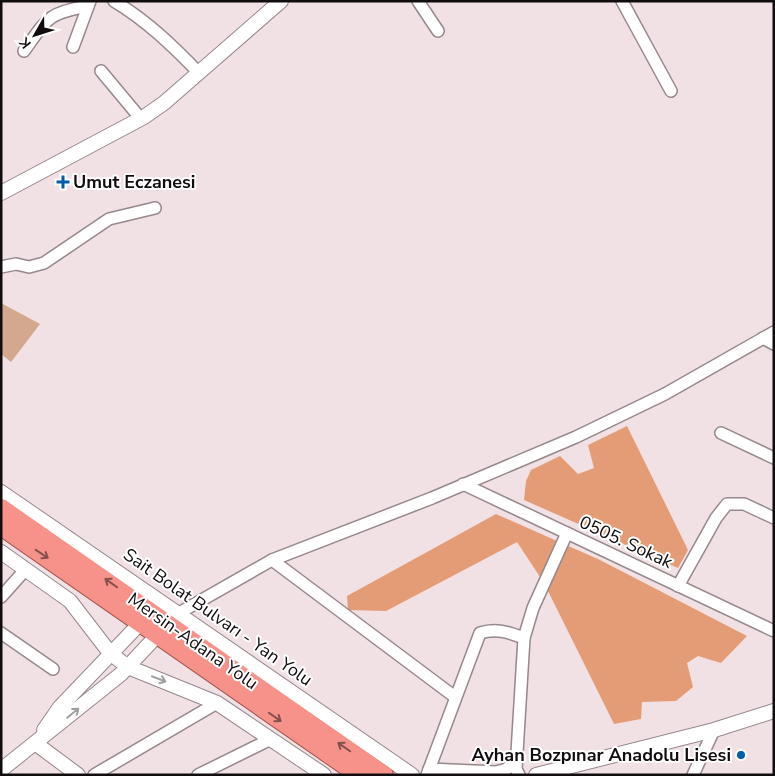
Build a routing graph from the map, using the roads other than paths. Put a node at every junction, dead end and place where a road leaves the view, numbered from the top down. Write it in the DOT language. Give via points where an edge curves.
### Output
graph roads {
  1 [pos="114,1"];
  2 [pos="281,1"];
  3 [pos="418,1"];
  4 [pos="622,1"];
  5 [pos="89,4"];
  6 [pos="438,31"];
  7 [pos="73,46"];
  8 [pos="24,51"];
  9 [pos="101,71"];
  10 [pos="198,73"];
  11 [pos="671,91"];
  12 [pos="141,119"];
  13 [pos="1,193"];
  14 [pos="155,208"];
  15 [pos="1,267"];
  16 [pos="774,332"];
  17 [pos="762,338"];
  18 [pos="774,344"];
  19 [pos="721,433"];
  20 [pos="774,458"];
  21 [pos="464,484"];
  22 [pos="1,492"];
  23 [pos="1,508"];
  24 [pos="774,518"];
  25 [pos="1,526"];
  26 [pos="567,533"];
  27 [pos="1,552"];
  28 [pos="272,560"];
  29 [pos="26,569"];
  30 [pos="678,586"];
  31 [pos="1,597"];
  32 [pos="151,612"];
  33 [pos="168,624"];
  34 [pos="774,631"];
  35 [pos="3,638"];
  36 [pos="524,638"];
  37 [pos="110,653"];
  38 [pos="128,667"];
  39 [pos="53,669"];
  40 [pos="456,697"];
  41 [pos="217,703"];
  42 [pos="774,711"];
  43 [pos="714,730"];
  44 [pos="271,739"];
  45 [pos="35,743"];
  46 [pos="517,757"];
  47 [pos="1,770"];
  48 [pos="428,772"];
  49 [pos="562,772"];
  50 [pos="318,773"];
  51 [pos="78,775"];
  52 [pos="94,775"];
  53 [pos="198,775"];
  54 [pos="359,775"];
  55 [pos="384,775"];
  56 [pos="412,775"];
  57 [pos="519,775"];
  58 [pos="536,775"];
  59 [pos="693,775"];
  1 -- 10 [label="street" via="165,37"];
  2 -- 10 [label="street"];
  3 -- 6 [label="street"];
  4 -- 11 [label="street"];
  5 -- 7 [label="street"];
  5 -- 8 [label="street" via="47,18"];
  9 -- 12 [label="street"];
  10 -- 12 [label="street"];
  12 -- 13 [label="street"];
  14 -- 15 [label="street" via="110,219 44,263 29,267"];
  16 -- 17 [label="street"];
  17 -- 18 [label="street"];
  17 -- 21 [label="street" via="665,394 576,437"];
  19 -- 20 [label="street"];
  21 -- 26 [label="street, 0505. Sokak"];
  21 -- 28 [label="street"];
  22 -- 32 [label="street, Sait Bolat Bulvarı - Yan Yolu"];
  32 -- 23 [label="highway, Mersin-Adana Yolu, one-way"];
  24 -- 30 [label="street" via="744,504 727,504"];
  25 -- 32 [label="highway, one-way"];
  26 -- 30 [label="street, 0505. Sokak"];
  26 -- 36 [label="street" via="533,608"];
  27 -- 29 [label="street"];
  28 -- 33 [label="street"];
  28 -- 40 [label="street"];
  29 -- 31 [label="street"];
  29 -- 37 [label="street" via="70,601"];
  30 -- 34 [label="street, 0505. Sokak"];
  32 -- 33 [label="highway, Mersin-Adana Yolu"];
  32 -- 37 [label="street"];
  33 -- 38 [label="street"];
  33 -- 54 [label="highway, one-way"];
  55 -- 33 [label="highway, Mersin-Adana Yolu, one-way"];
  33 -- 56 [label="street, Sait Bolat Bulvarı - Yan Yolu"];
  35 -- 39 [label="street"];
  36 -- 40 [label="street" via="507,631 480,633"];
  36 -- 46 [label="street"];
  37 -- 38 [label="street"];
  37 -- 45 [label="street" via="60,707"];
  38 -- 41 [label="street, one-way"];
  45 -- 38 [label="street, one-way"];
  40 -- 48 [label="street"];
  41 -- 44 [label="street"];
  41 -- 52 [label="street"];
  42 -- 43 [label="street"];
  43 -- 49 [label="street"];
  43 -- 59 [label="street"];
  44 -- 50 [label="street"];
  44 -- 53 [label="street"];
  45 -- 47 [label="street"];
  45 -- 51 [label="street"];
  46 -- 48 [label="street" via="507,769 496,772"];
  46 -- 57 [label="street"];
  49 -- 58 [label="street"];
}
